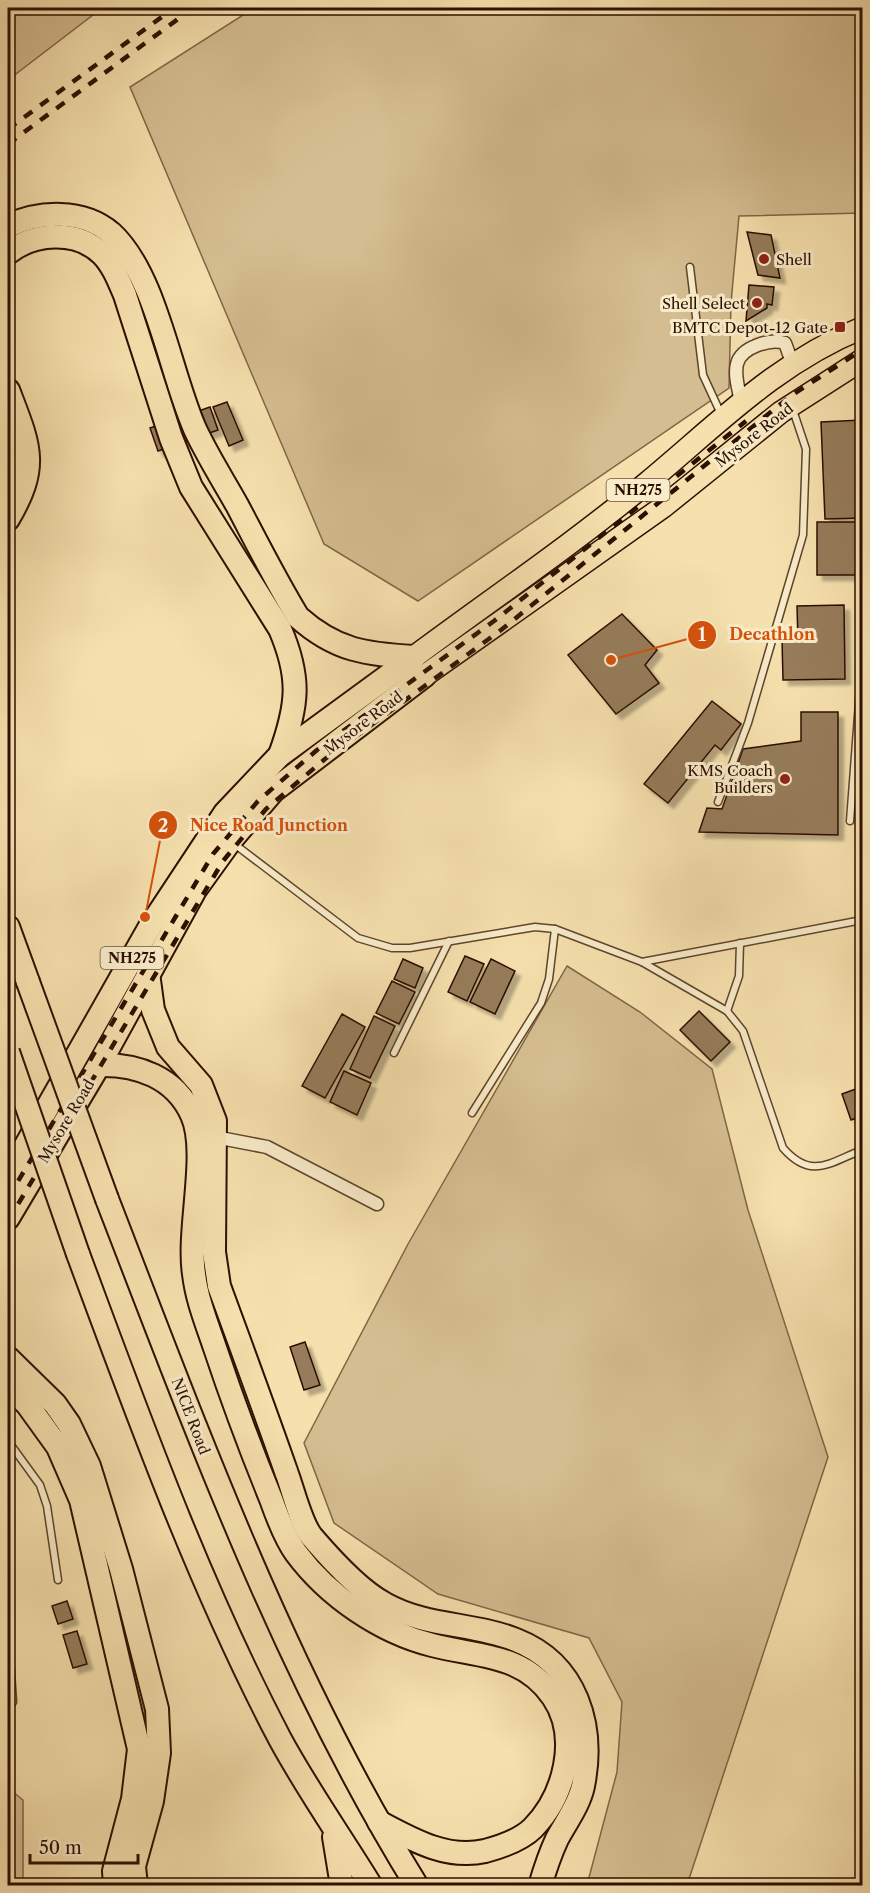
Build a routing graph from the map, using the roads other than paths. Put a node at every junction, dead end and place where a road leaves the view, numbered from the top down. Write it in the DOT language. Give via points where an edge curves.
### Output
graph roads {
  1 [pos="8,226"];
  2 [pos="8,254"];
  3 [pos="690,267"];
  4 [pos="862,328"];
  5 [pos="862,360"];
  6 [pos="793,365"];
  7 [pos="772,377"];
  8 [pos="8,390"];
  9 [pos="741,402"];
  10 [pos="786,409"];
  11 [pos="723,417"];
  12 [pos="8,447"];
  13 [pos="8,472"];
  14 [pos="8,519"];
  15 [pos="862,663"];
  16 [pos="419,667"];
  17 [pos="280,755"];
  18 [pos="718,802"];
  19 [pos="850,821"];
  20 [pos="231,840"];
  21 [pos="862,920"];
  22 [pos="8,927"];
  23 [pos="555,929"];
  24 [pos="449,941"];
  25 [pos="740,943"];
  26 [pos="642,962"];
  27 [pos="148,973"];
  28 [pos="727,1011"];
  29 [pos="8,1052"];
  30 [pos="394,1053"];
  31 [pos="99,1065"];
  32 [pos="472,1113"];
  33 [pos="215,1137"];
  34 [pos="862,1150"];
  35 [pos="8,1177"];
  36 [pos="377,1204"];
  37 [pos="8,1218"];
  38 [pos="8,1358"];
  39 [pos="8,1386"];
  40 [pos="8,1441"];
  41 [pos="110,1571"];
  42 [pos="58,1580"];
  43 [pos="8,1627"];
  44 [pos="13,1702"];
  45 [pos="330,1819"];
  46 [pos="379,1822"];
  47 [pos="115,1886"];
  48 [pos="136,1886"];
  49 [pos="342,1886"];
  50 [pos="371,1886"];
  51 [pos="417,1886"];
  52 [pos="540,1886"];
  1 -- 16 [label="highway" via="44,214 60,214 97,224 124,247 144,283 195,429 298,617 342,646"];
  2 -- 17 [label="highway" via="32,240 73,238 103,255 115,272 191,487 280,628 290,651 294,718"];
  3 -- 11 [label="lane" via="703,375"];
  4 -- 6 [label="highway, Mysore Road / NH275"];
  5 -- 10 [label="highway, Mysore Road / NH275"];
  6 -- 7 [label="highway, Mysore Road / NH275"];
  6 -- 9 [label="street" via="785,343 778,340 768,341 741,356 736,365"];
  7 -- 9 [label="highway, Mysore Road / NH275"];
  7 -- 10 [label="highway"];
  8 -- 14 [label="highway" via="30,459 20,498"];
  9 -- 11 [label="highway, Mysore Road / NH275"];
  10 -- 16 [label="highway, Mysore Road / NH275" via="663,507"];
  10 -- 18 [label="lane" via="806,449 803,535 748,723"];
  11 -- 16 [label="highway, Mysore Road / NH275"];
  12 -- 13 [label="highway"];
  15 -- 19 [label="lane"];
  16 -- 17 [label="highway, Mysore Road / NH275"];
  16 -- 20 [label="highway, Mysore Road / NH275" via="273,791"];
  17 -- 35 [label="highway, Mysore Road / NH275" via="225,813 179,879"];
  20 -- 24 [label="lane" via="358,938 392,948"];
  20 -- 27 [label="highway, Mysore Road / NH275" via="195,890"];
  21 -- 25 [label="lane"];
  22 -- 46 [label="highway, NICE Road, bridge" via="107,1199 253,1569 307,1686"];
  23 -- 24 [label="lane" via="535,927"];
  23 -- 26 [label="lane"];
  23 -- 32 [label="lane" via="549,979 541,1003"];
  24 -- 30 [label="lane"];
  25 -- 26 [label="lane"];
  25 -- 28 [label="lane" via="739,976"];
  26 -- 28 [label="lane"];
  27 -- 31 [label="highway, Mysore Road / NH275"];
  27 -- 33 [label="highway" via="157,1019 168,1047 201,1085 215,1121"];
  28 -- 34 [label="lane" via="743,1031 783,1148 792,1158 804,1167 819,1167"];
  29 -- 45 [label="highway, bridge" via="156,1464 216,1607 281,1740"];
  31 -- 37 [label="highway, Mysore Road / NH275"];
  31 -- 46 [label="highway" via="131,1066 151,1073 181,1097 191,1113 198,1140 192,1245 199,1300 272,1502 295,1552 331,1589 377,1624 429,1644 501,1658 533,1674 555,1699 563,1716 563,1776 555,1798 531,1830 484,1851 458,1852 419,1844"];
  33 -- 36 [label="street" via="267,1148"];
  33 -- 52 [label="highway" via="214,1252 219,1286 309,1534 384,1604 433,1622 516,1640 541,1654 576,1692 586,1732 582,1789 549,1857"];
  38 -- 41 [label="highway" via="39,1386 69,1424 89,1466"];
  39 -- 41 [label="highway" via="27,1404 58,1447"];
  40 -- 42 [label="lane" via="40,1485"];
  41 -- 47 [label="highway" via="139,1749 133,1799 114,1871"];
  41 -- 48 [label="highway" via="157,1709 159,1730 152,1801 134,1866"];
  43 -- 44 [label="lane"];
  45 -- 49 [label="highway"];
  45 -- 50 [label="highway"];
  46 -- 51 [label="highway, NICE Road"];
}
